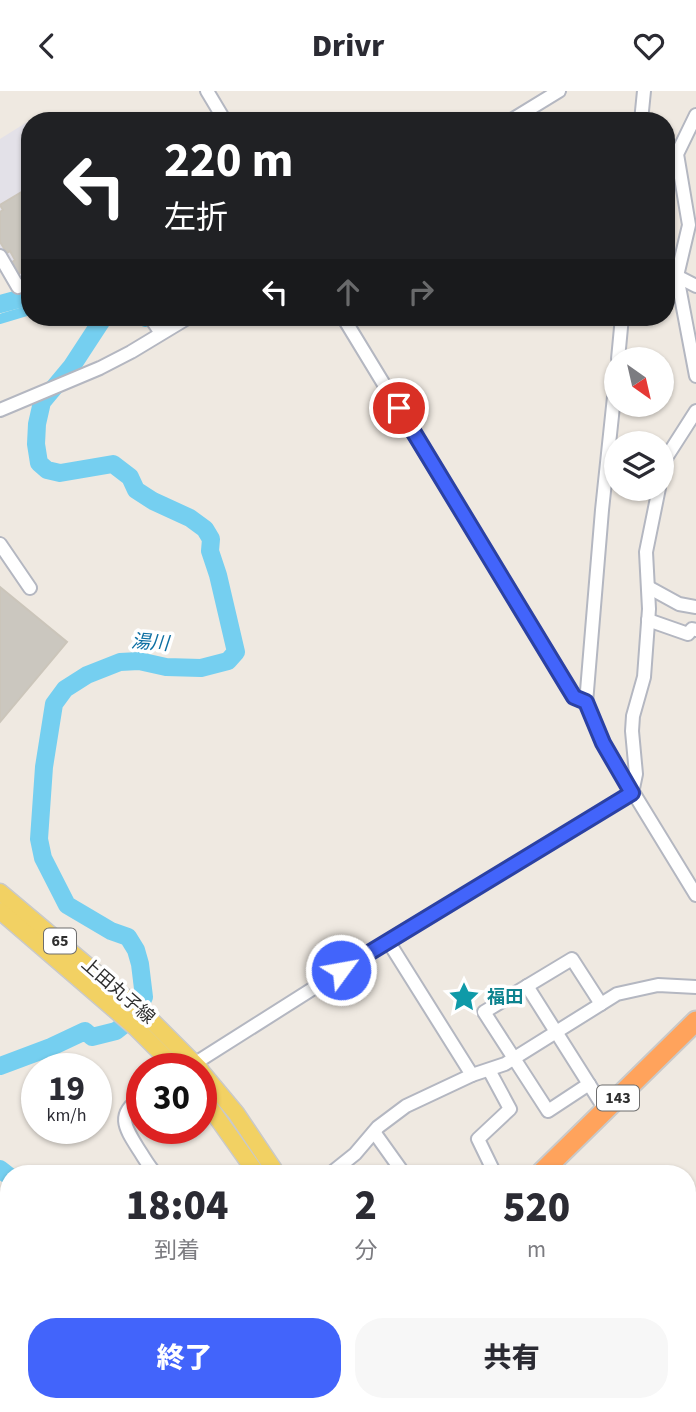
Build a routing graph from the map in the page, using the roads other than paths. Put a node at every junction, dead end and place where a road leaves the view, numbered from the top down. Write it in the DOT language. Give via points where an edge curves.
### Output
graph roads {
  1 [pos="207,91"];
  2 [pos="559,91"];
  3 [pos="644,91"];
  4 [pos="220,112"];
  5 [pos="525,112"];
  6 [pos="642,112"];
  7 [pos="696,115"];
  8 [pos="0,255"];
  9 [pos="675,265"];
  10 [pos="675,276"];
  11 [pos="21,285"];
  12 [pos="696,286"];
  13 [pos="675,287"];
  14 [pos="156,326"];
  15 [pos="173,326"];
  16 [pos="349,326"];
  17 [pos="621,326"];
  18 [pos="161,333"];
  19 [pos="619,347"];
  20 [pos="696,376"];
  21 [pos="0,410"];
  22 [pos="696,411"];
  23 [pos="612,417"];
  24 [pos="674,445"];
  25 [pos="656,501"];
  26 [pos="0,544"];
  27 [pos="648,587"];
  28 [pos="30,589"];
  29 [pos="696,607"];
  30 [pos="648,620"];
  31 [pos="696,631"];
  32 [pos="586,702"];
  33 [pos="632,793"];
  34 [pos="0,892"];
  35 [pos="696,895"];
  36 [pos="0,911"];
  37 [pos="388,941"];
  38 [pos="527,986"];
  39 [pos="696,987"];
  40 [pos="114,997"];
  41 [pos="601,1004"];
  42 [pos="141,1021"];
  43 [pos="696,1021"];
  44 [pos="557,1033"];
  45 [pos="165,1053"];
  46 [pos="178,1053"];
  47 [pos="217,1054"];
  48 [pos="513,1059"];
  49 [pos="489,1070"];
  50 [pos="472,1075"];
  51 [pos="589,1084"];
  52 [pos="217,1092"];
  53 [pos="606,1111"];
  54 [pos="217,1116"];
  55 [pos="374,1132"];
  56 [pos="136,1144"];
  57 [pos="150,1165"];
  58 [pos="251,1165"];
  59 [pos="271,1165"];
  60 [pos="341,1165"];
  61 [pos="398,1165"];
  62 [pos="491,1165"];
  63 [pos="549,1165"];
  1 -- 4 [label="street"];
  2 -- 5 [label="street"];
  3 -- 6 [label="street"];
  7 -- 9 [label="street" via="677,154 689,225"];
  8 -- 11 [label="street"];
  10 -- 12 [label="street"];
  13 -- 20 [label="street"];
  14 -- 18 [label="street"];
  15 -- 18 [label="street"];
  16 -- 32 [label="street" via="574,697"];
  17 -- 19 [label="street"];
  18 -- 21 [label="street" via="93,372"];
  22 -- 24 [label="street"];
  23 -- 32 [label="street"];
  25 -- 27 [label="street" via="646,552"];
  26 -- 28 [label="street"];
  27 -- 29 [label="street" via="679,604"];
  27 -- 30 [label="street"];
  30 -- 31 [label="street" via="688,634"];
  30 -- 33 [label="street" via="644,677 633,716 636,774"];
  32 -- 33 [label="street"];
  33 -- 35 [label="street"];
  33 -- 37 [label="street"];
  34 -- 40 [label="main road, 上田丸子線 / 65"];
  36 -- 40 [label="main road, 上田丸子線 / 65"];
  37 -- 47 [label="street"];
  37 -- 50 [label="street"];
  38 -- 41 [label="street" via="572,959"];
  38 -- 44 [label="street"];
  38 -- 48 [label="street" via="484,1012"];
  39 -- 41 [label="street" via="658,985 617,994"];
  40 -- 42 [label="main road, 上田丸子線 / 65"];
  41 -- 44 [label="street"];
  42 -- 45 [label="main road, 上田丸子線 / 65"];
  42 -- 46 [label="main road, 上田丸子線 / 65"];
  43 -- 53 [label="highway, 143"];
  44 -- 48 [label="street"];
  44 -- 51 [label="street"];
  48 -- 49 [label="street"];
  48 -- 51 [label="street" via="548,1111"];
  49 -- 50 [label="street"];
  49 -- 62 [label="street" via="510,1109 478,1139"];
  50 -- 55 [label="street" via="406,1106"];
  51 -- 53 [label="street"];
  52 -- 59 [label="main road, 上田丸子線 / 65"];
  53 -- 63 [label="highway, 143"];
  54 -- 58 [label="main road"];
  55 -- 60 [label="street"];
  55 -- 61 [label="street"];
  56 -- 57 [label="street"];
}
